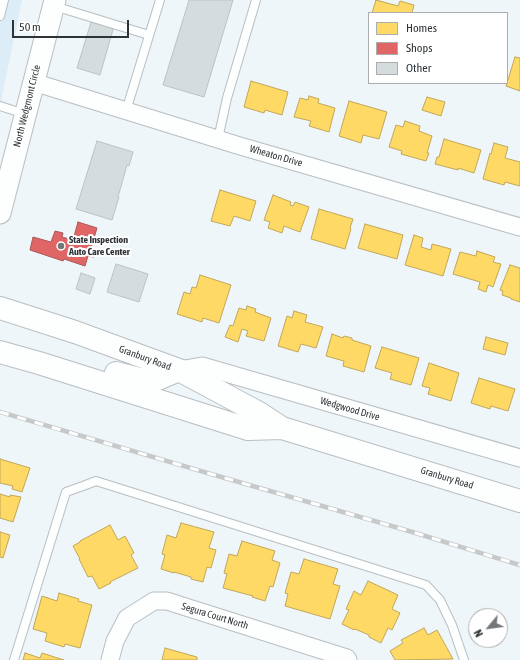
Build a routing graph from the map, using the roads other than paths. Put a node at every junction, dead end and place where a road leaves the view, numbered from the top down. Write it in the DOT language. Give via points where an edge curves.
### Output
graph roads {
  1 [pos="4,0"];
  2 [pos="160,0"];
  3 [pos="256,0"];
  4 [pos="54,3"];
  5 [pos="0,16"];
  6 [pos="149,35"];
  7 [pos="33,82"];
  8 [pos="0,106"];
  9 [pos="126,111"];
  10 [pos="26,114"];
  11 [pos="218,139"];
  12 [pos="1,206"];
  13 [pos="520,227"];
  14 [pos="0,308"];
  15 [pos="0,352"];
  16 [pos="39,363"];
  17 [pos="179,370"];
  18 [pos="282,428"];
  19 [pos="520,458"];
  20 [pos="520,501"];
  21 [pos="14,660"];
  22 [pos="110,660"];
  23 [pos="348,660"];
  24 [pos="464,660"];
  1 -- 5 [label="lane"];
  2 -- 6 [label="lane"];
  3 -- 11 [label="lane"];
  4 -- 6 [label="lane"];
  4 -- 7 [label="street, North Wedgmont Circle"];
  6 -- 9 [label="lane"];
  7 -- 9 [label="street, Wheaton Drive"];
  7 -- 10 [label="street, North Wedgmont Circle"];
  8 -- 10 [label="lane"];
  9 -- 11 [label="street, Wheaton Drive"];
  10 -- 12 [label="street, North Wedgmont Circle"];
  11 -- 13 [label="street, Wheaton Drive"];
  14 -- 17 [label="main road, Granbury Road"];
  15 -- 16 [label="main road, Granbury Road"];
  16 -- 17 [label="main road" via="60,360 81,362 143,380 158,379"];
  16 -- 18 [label="main road, Granbury Road" via="248,429"];
  17 -- 18 [label="main road, Granbury Road"];
  17 -- 19 [label="street, Wedgwood Drive" via="202,366"];
  18 -- 20 [label="main road, Granbury Road"];
  21 -- 24 [label="lane" via="66,492 96,480 426,585 440,600"];
  22 -- 23 [label="street, Segura Court North" via="115,641 127,618 154,601 167,601"];
}
